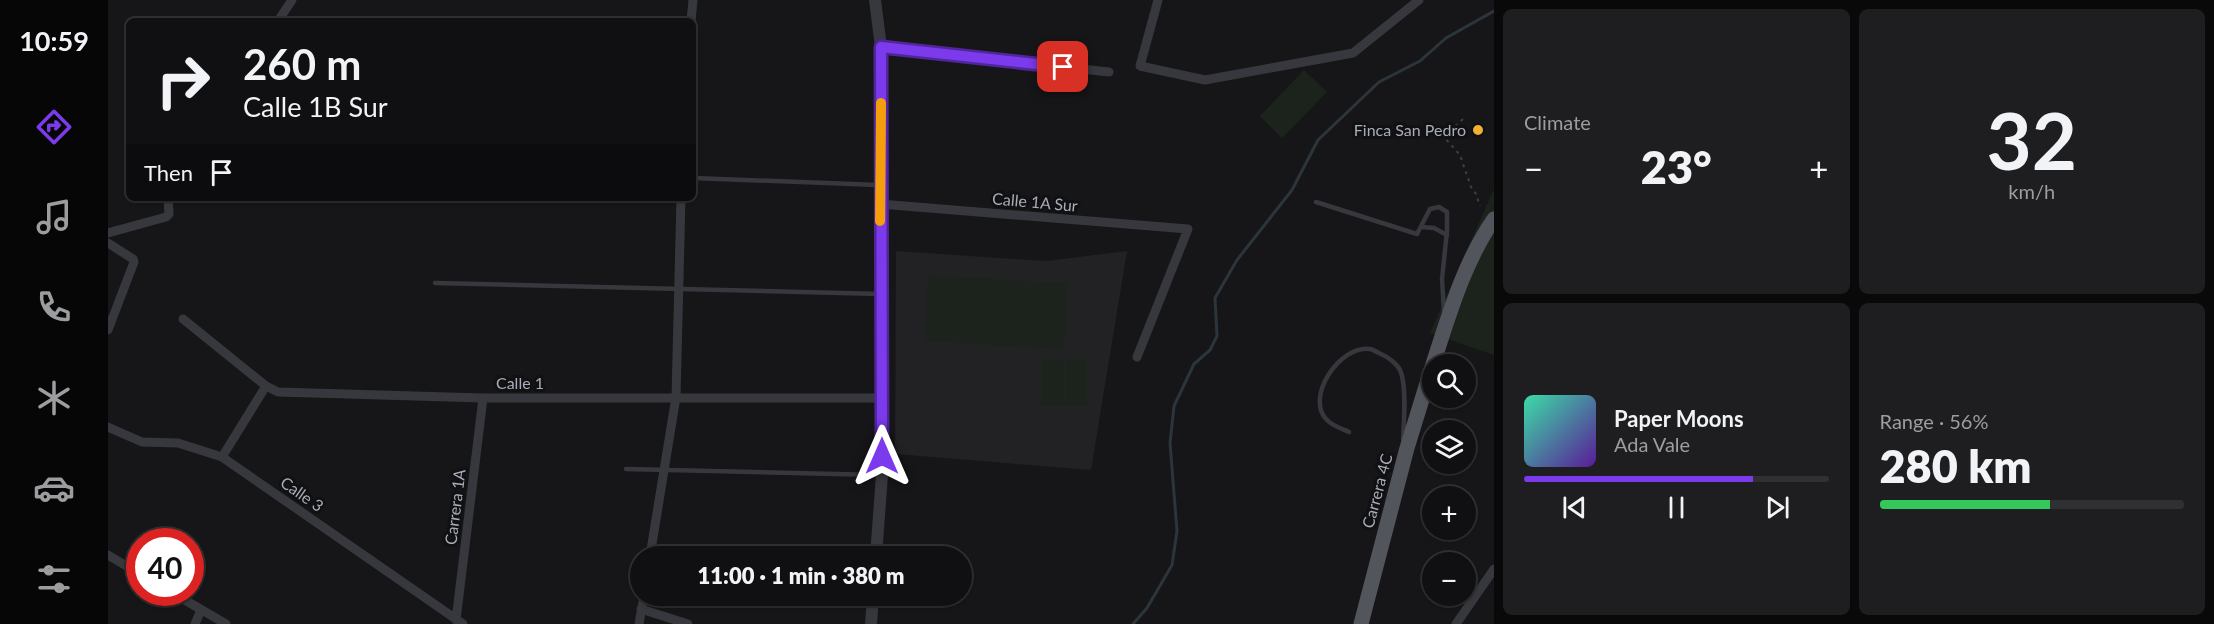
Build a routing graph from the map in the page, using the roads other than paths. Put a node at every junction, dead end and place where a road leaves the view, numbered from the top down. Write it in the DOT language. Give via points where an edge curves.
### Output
graph roads {
  1 [pos="292,0"];
  2 [pos="693,0"];
  3 [pos="875,0"];
  4 [pos="1158,0"];
  5 [pos="1419,0"];
  6 [pos="280,18"];
  7 [pos="691,18"];
  8 [pos="881,47"];
  9 [pos="1108,72"];
  10 [pos="696,178"];
  11 [pos="880,185"];
  12 [pos="168,201"];
  13 [pos="681,201"];
  14 [pos="1316,202"];
  15 [pos="880,204"];
  16 [pos="1494,219"];
  17 [pos="1420,227"];
  18 [pos="108,233"];
  19 [pos="1447,236"];
  20 [pos="108,243"];
  21 [pos="435,283"];
  22 [pos="679,290"];
  23 [pos="881,294"];
  24 [pos="183,319"];
  25 [pos="108,330"];
  26 [pos="1445,330"];
  27 [pos="1437,354"];
  28 [pos="1137,357"];
  29 [pos="266,386"];
  30 [pos="676,397"];
  31 [pos="483,398"];
  32 [pos="883,398"];
  33 [pos="1422,401"];
  34 [pos="108,427"];
  35 [pos="1349,432"];
  36 [pos="222,457"];
  37 [pos="626,469"];
  38 [pos="663,470"];
  39 [pos="1400,471"];
  40 [pos="882,475"];
  41 [pos="652,546"];
  42 [pos="877,546"];
  43 [pos="108,555"];
  44 [pos="126,566"];
  45 [pos="1494,569"];
  46 [pos="194,606"];
  47 [pos="642,606"];
  48 [pos="872,606"];
  49 [pos="641,609"];
  50 [pos="201,610"];
  51 [pos="460,622"];
  52 [pos="195,624"];
  53 [pos="226,624"];
  54 [pos="639,624"];
  55 [pos="688,624"];
  56 [pos="871,624"];
  57 [pos="1361,624"];
  58 [pos="1456,624"];
  1 -- 6 [label="street"];
  2 -- 7 [label="street"];
  3 -- 8 [label="street"];
  4 -- 5 [label="street" via="1140,66 1204,80 1353,53"];
  8 -- 9 [label="street"];
  8 -- 11 [label="street"];
  10 -- 11 [label="lane"];
  11 -- 15 [label="street"];
  12 -- 18 [label="street" via="166,217"];
  13 -- 22 [label="street"];
  14 -- 17 [label="lane" via="1416,234"];
  15 -- 23 [label="street"];
  15 -- 28 [label="street, Calle 1A Sur" via="1188,229"];
  16 -- 26 [label="main road, Carrera 4C" via="1480,239"];
  17 -- 19 [label="lane" via="1434,228"];
  17 -- 19 [label="lane" via="1430,209 1439,207 1447,212"];
  19 -- 26 [label="lane" via="1442,279"];
  20 -- 25 [label="street" via="134,262"];
  21 -- 22 [label="lane"];
  22 -- 23 [label="lane"];
  22 -- 30 [label="street"];
  23 -- 32 [label="street"];
  24 -- 29 [label="street, Calle 1"];
  26 -- 27 [label="main road, Carrera 4C"];
  29 -- 31 [label="street, Calle 1" via="278,392"];
  29 -- 36 [label="street"];
  30 -- 31 [label="street, Calle 1"];
  30 -- 32 [label="street, Calle 1"];
  30 -- 38 [label="street"];
  31 -- 51 [label="street, Carrera 1A"];
  32 -- 40 [label="street"];
  33 -- 39 [label="main road, Carrera 4C"];
  34 -- 36 [label="street, Calle 3" via="142,442 178,443"];
  35 -- 39 [label="lane" via="1328,421 1321,409 1322,388 1332,368 1349,354 1370,349 1388,357 1400,370 1404,396"];
  36 -- 51 [label="street, Calle 3"];
  37 -- 38 [label="lane"];
  38 -- 40 [label="lane"];
  38 -- 41 [label="street"];
  39 -- 57 [label="main road, Carrera 4C"];
  40 -- 42 [label="street"];
  43 -- 44 [label="street"];
  45 -- 58 [label="street"];
  46 -- 50 [label="street"];
  47 -- 49 [label="street"];
  48 -- 56 [label="street"];
  49 -- 54 [label="street"];
  49 -- 55 [label="street"];
  50 -- 52 [label="street"];
  50 -- 53 [label="street"];
}
